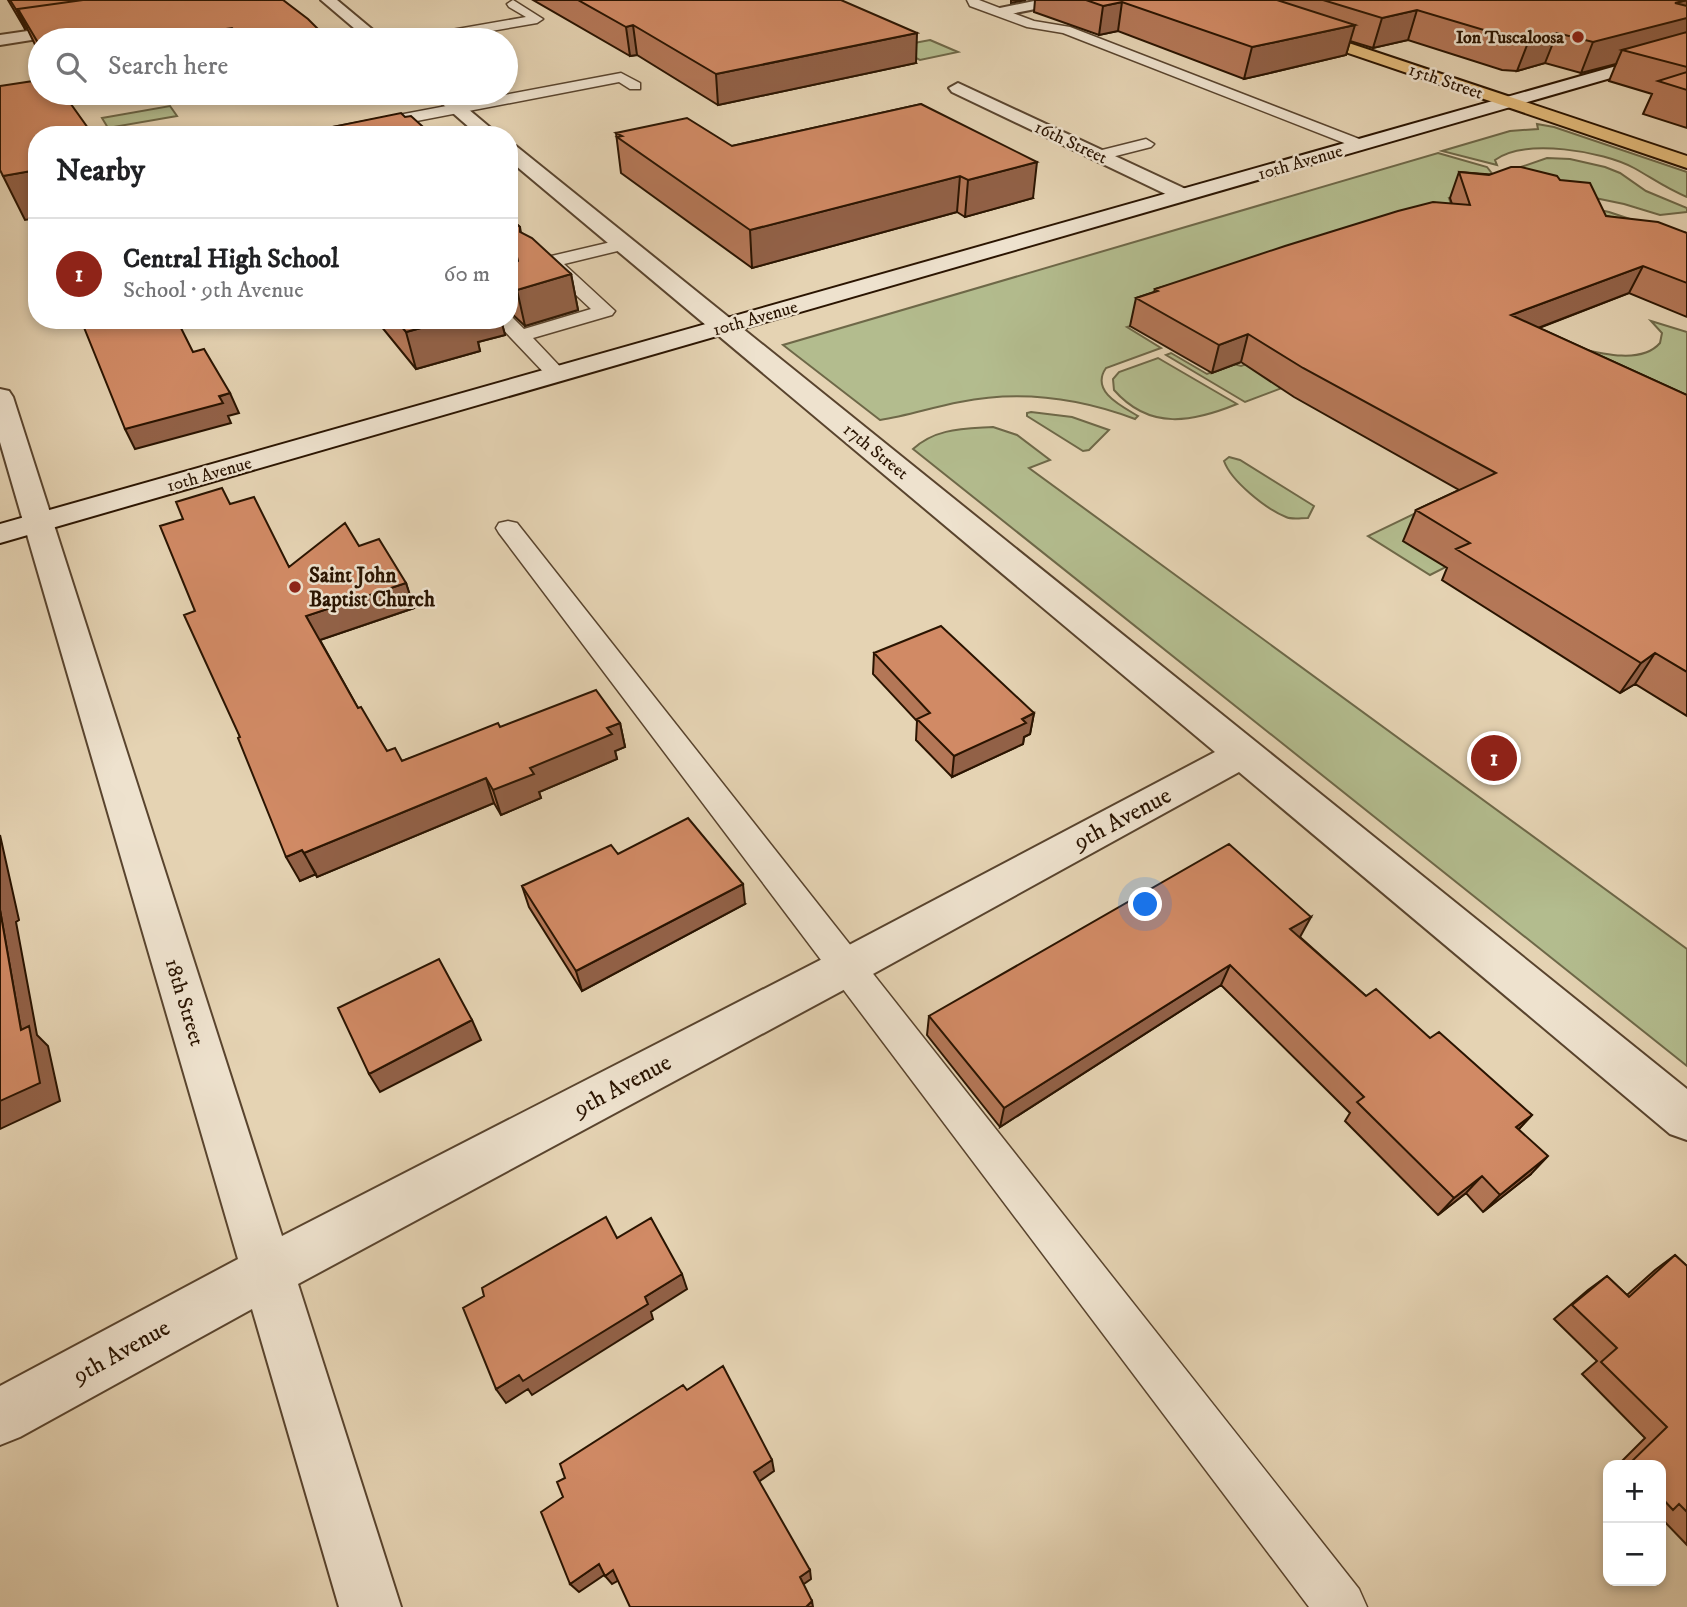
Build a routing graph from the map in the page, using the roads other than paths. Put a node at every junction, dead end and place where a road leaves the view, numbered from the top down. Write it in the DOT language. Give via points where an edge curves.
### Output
graph roads {
  1 [pos="328,0"];
  2 [pos="974,0"];
  3 [pos="1061,0"];
  4 [pos="1206,0"];
  5 [pos="1244,0"];
  6 [pos="513,4"];
  7 [pos="1000,12"];
  8 [pos="93,26"];
  9 [pos="80,28"];
  10 [pos="362,28"];
  11 [pos="486,28"];
  12 [pos="28,36"];
  13 [pos="0,40"];
  14 [pos="1687,51"];
  15 [pos="1480,75"];
  16 [pos="1504,82"];
  17 [pos="958,88"];
  18 [pos="1542,94"];
  19 [pos="518,101"];
  20 [pos="1509,103"];
  21 [pos="1570,103"];
  22 [pos="453,105"];
  23 [pos="502,105"];
  24 [pos="464,114"];
  25 [pos="381,126"];
  26 [pos="423,126"];
  27 [pos="479,126"];
  28 [pos="1146,144"];
  29 [pos="1362,145"];
  30 [pos="1100,155"];
  31 [pos="518,157"];
  32 [pos="1687,162"];
  33 [pos="1183,195"];
  34 [pos="624,244"];
  35 [pos="551,262"];
  36 [pos="531,267"];
  37 [pos="571,280"];
  38 [pos="551,285"];
  39 [pos="589,296"];
  40 [pos="569,302"];
  41 [pos="530,313"];
  42 [pos="518,321"];
  43 [pos="518,324"];
  44 [pos="725,327"];
  45 [pos="515,329"];
  46 [pos="557,375"];
  47 [pos="0,397"];
  48 [pos="19,528"];
  49 [pos="508,528"];
  50 [pos="1243,753"];
  51 [pos="847,967"];
  52 [pos="1687,1118"];
  53 [pos="268,1270"];
  54 [pos="0,1417"];
  55 [pos="370,1607"];
  56 [pos="1341,1607"];
  1 -- 10 [label="street"];
  2 -- 7 [label="lane"];
  3 -- 7 [label="street"];
  4 -- 20 [label="main road, 15th Street"];
  5 -- 15 [label="main road, 15th Street"];
  6 -- 11 [label="lane" via="537,19"];
  7 -- 29 [label="lane" via="1066,30"];
  8 -- 9 [label="street"];
  12 -- 13 [label="street"];
  14 -- 18 [label="street, 10th Avenue"];
  16 -- 18 [label="main road, 15th Street"];
  17 -- 30 [label="street, 16th Street"];
  18 -- 20 [label="street, 10th Avenue"];
  18 -- 21 [label="main road, 15th Street"];
  19 -- 24 [label="lane" via="621,77 635,86"];
  20 -- 29 [label="street, 10th Avenue"];
  20 -- 32 [label="main road, 15th Street"];
  22 -- 24 [label="street"];
  23 -- 24 [label="lane"];
  24 -- 25 [label="lane"];
  24 -- 26 [label="lane"];
  24 -- 27 [label="street"];
  28 -- 30 [label="lane"];
  29 -- 33 [label="street, 10th Avenue"];
  30 -- 33 [label="street, 16th Street"];
  31 -- 34 [label="street, 17th Street"];
  33 -- 44 [label="street, 10th Avenue"];
  34 -- 35 [label="lane"];
  34 -- 44 [label="street, 17th Street"];
  35 -- 36 [label="lane"];
  35 -- 37 [label="lane"];
  37 -- 38 [label="lane"];
  37 -- 39 [label="lane"];
  39 -- 40 [label="lane"];
  39 -- 43 [label="lane" via="605,312"];
  41 -- 42 [label="lane"];
  44 -- 46 [label="street, 10th Avenue"];
  44 -- 50 [label="street, 17th Street"];
  45 -- 46 [label="lane"];
  46 -- 48 [label="street, 10th Avenue"];
  47 -- 48 [label="street, 18th Street"];
  48 -- 53 [label="street, 18th Street"];
  49 -- 51 [label="lane"];
  50 -- 51 [label="street, 9th Avenue"];
  50 -- 52 [label="street, 17th Street"];
  51 -- 53 [label="street, 9th Avenue"];
  51 -- 56 [label="lane"];
  53 -- 54 [label="street, 9th Avenue"];
  53 -- 55 [label="street, 18th Street"];
}
